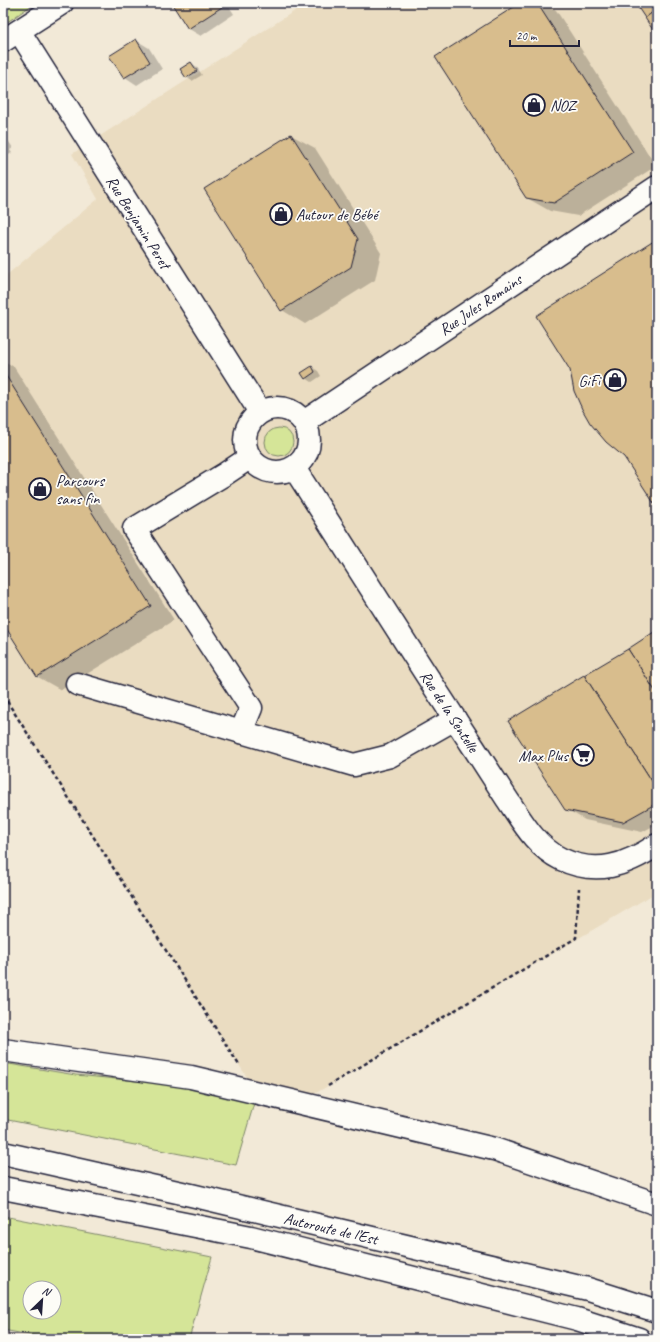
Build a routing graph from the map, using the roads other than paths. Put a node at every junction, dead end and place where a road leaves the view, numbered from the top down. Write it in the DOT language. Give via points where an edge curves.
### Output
graph roads {
  1 [pos="62,3"];
  2 [pos="11,36"];
  3 [pos="657,187"];
  4 [pos="260,412"];
  5 [pos="304,422"];
  6 [pos="249,458"];
  7 [pos="294,468"];
  8 [pos="77,684"];
  9 [pos="455,719"];
  10 [pos="241,732"];
  11 [pos="657,844"];
  12 [pos="3,1050"];
  13 [pos="3,1153"];
  14 [pos="3,1188"];
  15 [pos="657,1204"];
  16 [pos="657,1311"];
  17 [pos="639,1339"];
  1 -- 2 [label="main road"];
  2 -- 4 [label="main road, Rue Benjamin Peret"];
  3 -- 5 [label="main road, Rue Jules Romains"];
  4 -- 5 [label="main road" via="274,408 288,410"];
  4 -- 6 [label="main road" via="246,428 244,438"];
  5 -- 7 [label="main road" via="309,436 308,452"];
  6 -- 7 [label="main road" via="256,465 275,473"];
  6 -- 10 [label="main road" via="134,529 251,708"];
  7 -- 9 [label="main road, Rue de la Sentelle"];
  8 -- 10 [label="main road"];
  9 -- 10 [label="main road" via="390,756 354,765"];
  9 -- 11 [label="main road, Rue de la Sentelle" via="526,828 542,846 560,859 578,866 597,868 638,856"];
  12 -- 15 [label="main road" via="191,1077 494,1149"];
  13 -- 16 [label="main road, Autoroute de l’Est" via="581,1287"];
  14 -- 17 [label="main road, Autoroute de l’Est" via="251,1237 577,1319"];
}
